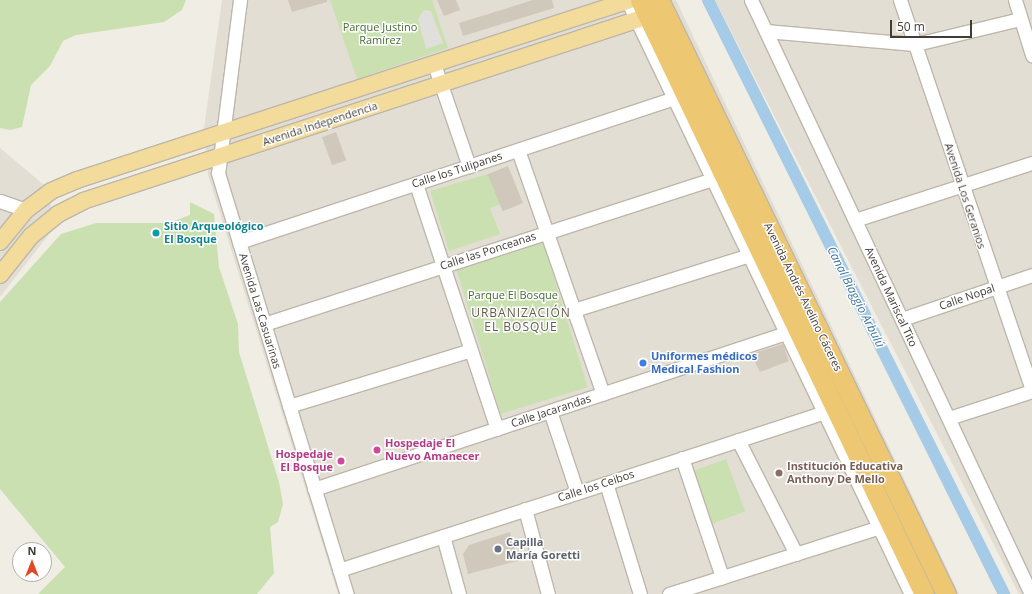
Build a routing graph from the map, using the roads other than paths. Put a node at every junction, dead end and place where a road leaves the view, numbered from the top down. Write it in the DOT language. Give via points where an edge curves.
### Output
graph roads {
  1 [pos="240,0"];
  2 [pos="751,0"];
  3 [pos="900,0"];
  4 [pos="1014,0"];
  5 [pos="642,6"];
  6 [pos="1020,19"];
  7 [pos="766,31"];
  8 [pos="916,44"];
  9 [pos="1032,55"];
  10 [pos="434,64"];
  11 [pos="441,84"];
  12 [pos="674,98"];
  13 [pos="221,134"];
  14 [pos="518,150"];
  15 [pos="218,157"];
  16 [pos="1032,163"];
  17 [pos="470,166"];
  18 [pos="713,179"];
  19 [pos="962,183"];
  20 [pos="416,184"];
  21 [pos="0,201"];
  22 [pos="26,210"];
  23 [pos="855,220"];
  24 [pos="547,232"];
  25 [pos="0,242"];
  26 [pos="239,242"];
  27 [pos="750,255"];
  28 [pos="443,266"];
  29 [pos="0,275"];
  30 [pos="1032,275"];
  31 [pos="995,287"];
  32 [pos="574,310"];
  33 [pos="902,319"];
  34 [pos="264,324"];
  35 [pos="787,333"];
  36 [pos="471,350"];
  37 [pos="1032,391"];
  38 [pos="603,394"];
  39 [pos="853,401"];
  40 [pos="289,406"];
  41 [pos="829,410"];
  42 [pos="550,411"];
  43 [pos="948,418"];
  44 [pos="497,429"];
  45 [pos="738,440"];
  46 [pos="682,458"];
  47 [pos="606,483"];
  48 [pos="314,489"];
  49 [pos="577,492"];
  50 [pos="525,509"];
  51 [pos="885,525"];
  52 [pos="443,536"];
  53 [pos="796,554"];
  54 [pos="339,570"];
  55 [pos="722,577"];
  56 [pos="699,590"];
  57 [pos="918,593"];
  58 [pos="346,594"];
  59 [pos="459,594"];
  60 [pos="548,594"];
  61 [pos="640,594"];
  62 [pos="669,594"];
  63 [pos="946,594"];
  64 [pos="1031,594"];
  1 -- 13 [label="street, Avenida Las Casuarinas"];
  2 -- 7 [label="street, Avenida Mariscal Tito"];
  3 -- 8 [label="street, Avenida Los Geranios"];
  4 -- 6 [label="street"];
  5 -- 10 [label="main road, Avenida Independencia"];
  5 -- 11 [label="main road, Avenida Independencia"];
  5 -- 12 [label="street, Avenida Andrés Avelino Cáceres"];
  5 -- 39 [label="highway, Avenida Andrés Avelino Cáceres"];
  5 -- 41 [label="highway, Avenida Andrés Avelino Cáceres"];
  6 -- 8 [label="street"];
  6 -- 9 [label="street"];
  7 -- 8 [label="street"];
  7 -- 23 [label="street, Avenida Mariscal Tito"];
  8 -- 19 [label="street, Avenida Los Geranios"];
  10 -- 11 [label="street"];
  10 -- 13 [label="main road, Avenida Independencia"];
  11 -- 15 [label="main road, Avenida Independencia"];
  11 -- 17 [label="street"];
  12 -- 14 [label="street, Calle los Tulipanes"];
  12 -- 18 [label="street, Avenida Andrés Avelino Cáceres"];
  13 -- 15 [label="street, Avenida Las Casuarinas"];
  13 -- 22 [label="main road, Avenida Independencia" via="77,180 51,191"];
  14 -- 17 [label="street, Calle los Tulipanes"];
  14 -- 24 [label="street"];
  15 -- 26 [label="street, Avenida Las Casuarinas" via="218,173"];
  15 -- 29 [label="main road, Avenida Independencia" via="83,201 58,214 31,236"];
  16 -- 19 [label="street"];
  17 -- 20 [label="street, Calle los Tulipanes"];
  18 -- 24 [label="street, Calle las Ponceanas"];
  18 -- 27 [label="street, Avenida Andrés Avelino Cáceres"];
  19 -- 23 [label="street"];
  19 -- 31 [label="street, Avenida Los Geranios"];
  20 -- 26 [label="street, Calle los Tulipanes"];
  20 -- 28 [label="street"];
  21 -- 22 [label="street"];
  22 -- 25 [label="main road, Avenida Independencia"];
  23 -- 33 [label="street, Avenida Mariscal Tito"];
  24 -- 28 [label="street, Calle las Ponceanas"];
  24 -- 32 [label="street"];
  26 -- 34 [label="street, Avenida Las Casuarinas"];
  27 -- 32 [label="street"];
  27 -- 35 [label="street, Avenida Andrés Avelino Cáceres"];
  28 -- 34 [label="street, Calle las Ponceanas"];
  28 -- 36 [label="street"];
  30 -- 31 [label="street, Calle Nopal"];
  31 -- 33 [label="street, Calle Nopal"];
  31 -- 37 [label="street, Avenida Los Geranios"];
  32 -- 38 [label="street"];
  33 -- 43 [label="street, Avenida Mariscal Tito"];
  34 -- 40 [label="street, Avenida Las Casuarinas"];
  35 -- 38 [label="street, Calle Jacarandas"];
  35 -- 41 [label="street, Avenida Andrés Avelino Cáceres"];
  36 -- 40 [label="street"];
  36 -- 44 [label="street"];
  37 -- 43 [label="street"];
  38 -- 42 [label="street, Calle Jacarandas"];
  39 -- 41 [label="street, Calle los Ceibos"];
  39 -- 63 [label="highway, Avenida Andrés Avelino Cáceres"];
  40 -- 48 [label="street, Avenida Las Casuarinas"];
  41 -- 45 [label="street, Calle los Ceibos"];
  41 -- 51 [label="highway, Avenida Andrés Avelino Cáceres"];
  42 -- 44 [label="street, Calle Jacarandas"];
  42 -- 49 [label="street"];
  43 -- 64 [label="street, Avenida Mariscal Tito"];
  44 -- 48 [label="street, Calle Jacarandas"];
  45 -- 46 [label="street, Calle los Ceibos"];
  45 -- 53 [label="street"];
  46 -- 47 [label="street, Calle los Ceibos"];
  46 -- 55 [label="street"];
  47 -- 49 [label="street, Calle los Ceibos"];
  47 -- 61 [label="street"];
  48 -- 54 [label="street, Avenida Las Casuarinas"];
  49 -- 50 [label="street, Calle los Ceibos"];
  50 -- 52 [label="street, Calle los Ceibos"];
  50 -- 60 [label="street"];
  51 -- 53 [label="street"];
  51 -- 57 [label="highway, Avenida Andrés Avelino Cáceres"];
  52 -- 54 [label="street, Calle los Ceibos"];
  52 -- 59 [label="street"];
  53 -- 55 [label="street"];
  54 -- 58 [label="street, Avenida Las Casuarinas"];
  55 -- 56 [label="street"];
  56 -- 62 [label="street"];
}
